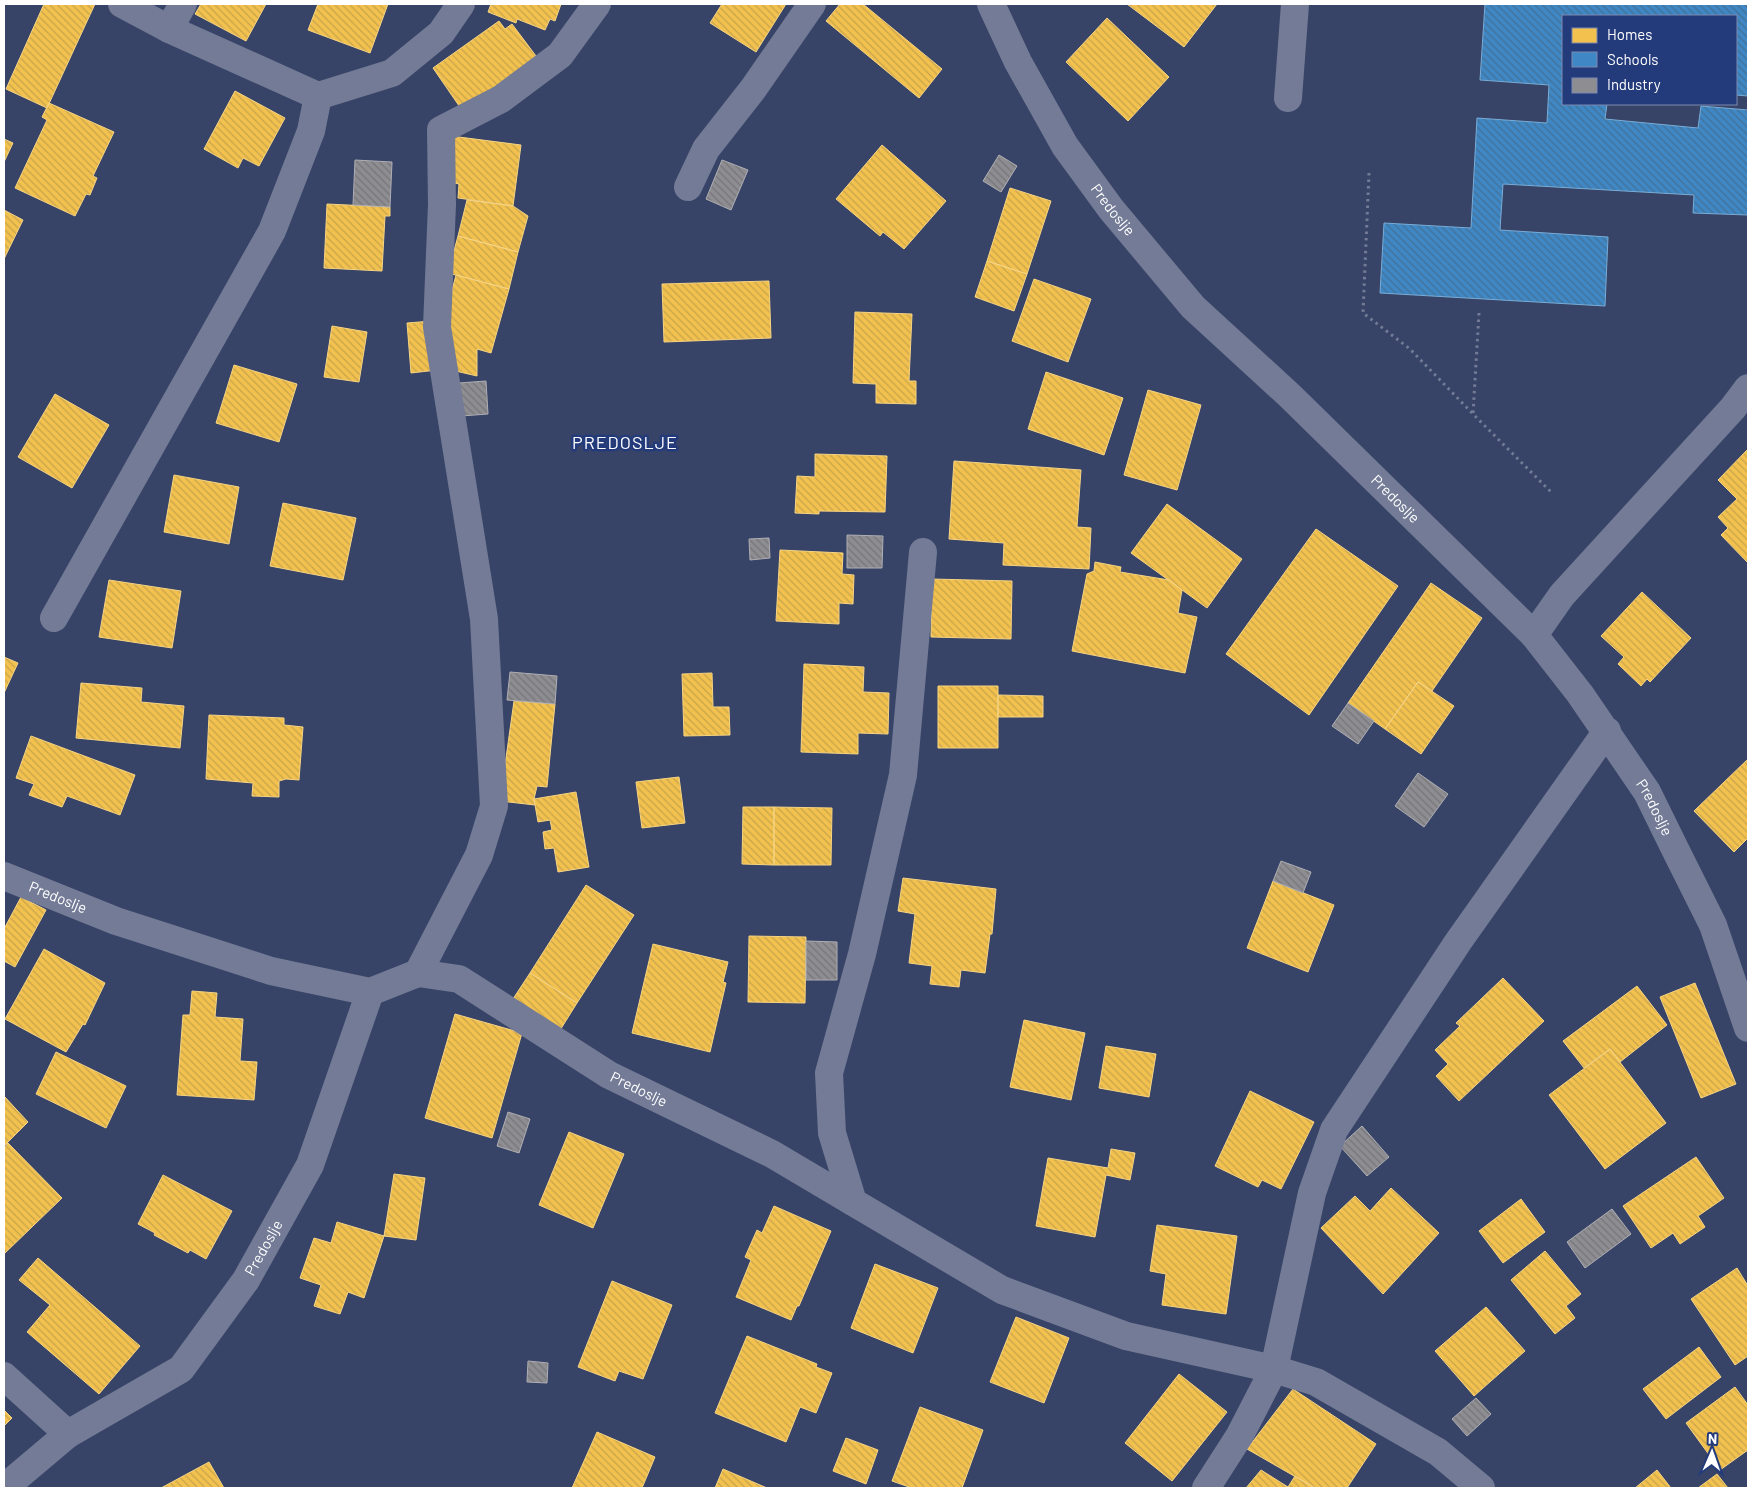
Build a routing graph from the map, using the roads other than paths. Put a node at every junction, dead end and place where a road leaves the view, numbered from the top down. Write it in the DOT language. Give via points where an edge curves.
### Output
graph roads {
  1 [pos="122,4"];
  2 [pos="183,4"];
  3 [pos="461,4"];
  4 [pos="598,4"];
  5 [pos="812,4"];
  6 [pos="991,4"];
  7 [pos="1295,4"];
  8 [pos="169,29"];
  9 [pos="318,96"];
  10 [pos="1288,98"];
  11 [pos="688,187"];
  12 [pos="1741,398"];
  13 [pos="923,552"];
  14 [pos="54,618"];
  15 [pos="1534,635"];
  16 [pos="1607,731"];
  17 [pos="4,876"];
  18 [pos="418,973"];
  19 [pos="370,992"];
  20 [pos="1748,1028"];
  21 [pos="853,1202"];
  22 [pos="1274,1369"];
  23 [pos="4,1376"];
  24 [pos="68,1434"];
  25 [pos="4,1488"];
  26 [pos="1206,1488"];
  27 [pos="1480,1488"];
  1 -- 8 [label="street"];
  2 -- 8 [label="street"];
  3 -- 9 [label="street" via="441,32 392,73"];
  4 -- 18 [label="street" via="560,55 501,99 441,130 442,204 437,327 484,619 494,806 479,855"];
  5 -- 11 [label="street" via="706,149"];
  6 -- 15 [label="street, Predoslje" via="1018,62 1066,146 1111,209 1193,307 1289,395"];
  7 -- 10 [label="street"];
  8 -- 9 [label="street"];
  9 -- 14 [label="street" via="311,131 272,231"];
  12 -- 15 [label="street" via="1562,595"];
  13 -- 21 [label="street" via="903,775 862,954 829,1073 832,1133"];
  15 -- 16 [label="street, Predoslje"];
  16 -- 20 [label="street, Predoslje" via="1647,792 1712,925"];
  16 -- 22 [label="street" via="1458,942 1334,1130 1312,1193"];
  17 -- 19 [label="street, Predoslje" via="116,921 271,971"];
  18 -- 19 [label="street, Predoslje"];
  18 -- 21 [label="street, Predoslje" via="459,979 609,1075 772,1154"];
  19 -- 24 [label="street, Predoslje" via="310,1165 246,1280 181,1369"];
  21 -- 22 [label="street, Predoslje" via="1002,1290 1126,1336"];
  22 -- 26 [label="street" via="1240,1435"];
  22 -- 27 [label="street, Predoslje" via="1316,1382 1438,1452"];
  23 -- 24 [label="street"];
  24 -- 25 [label="street, Predoslje"];
}
